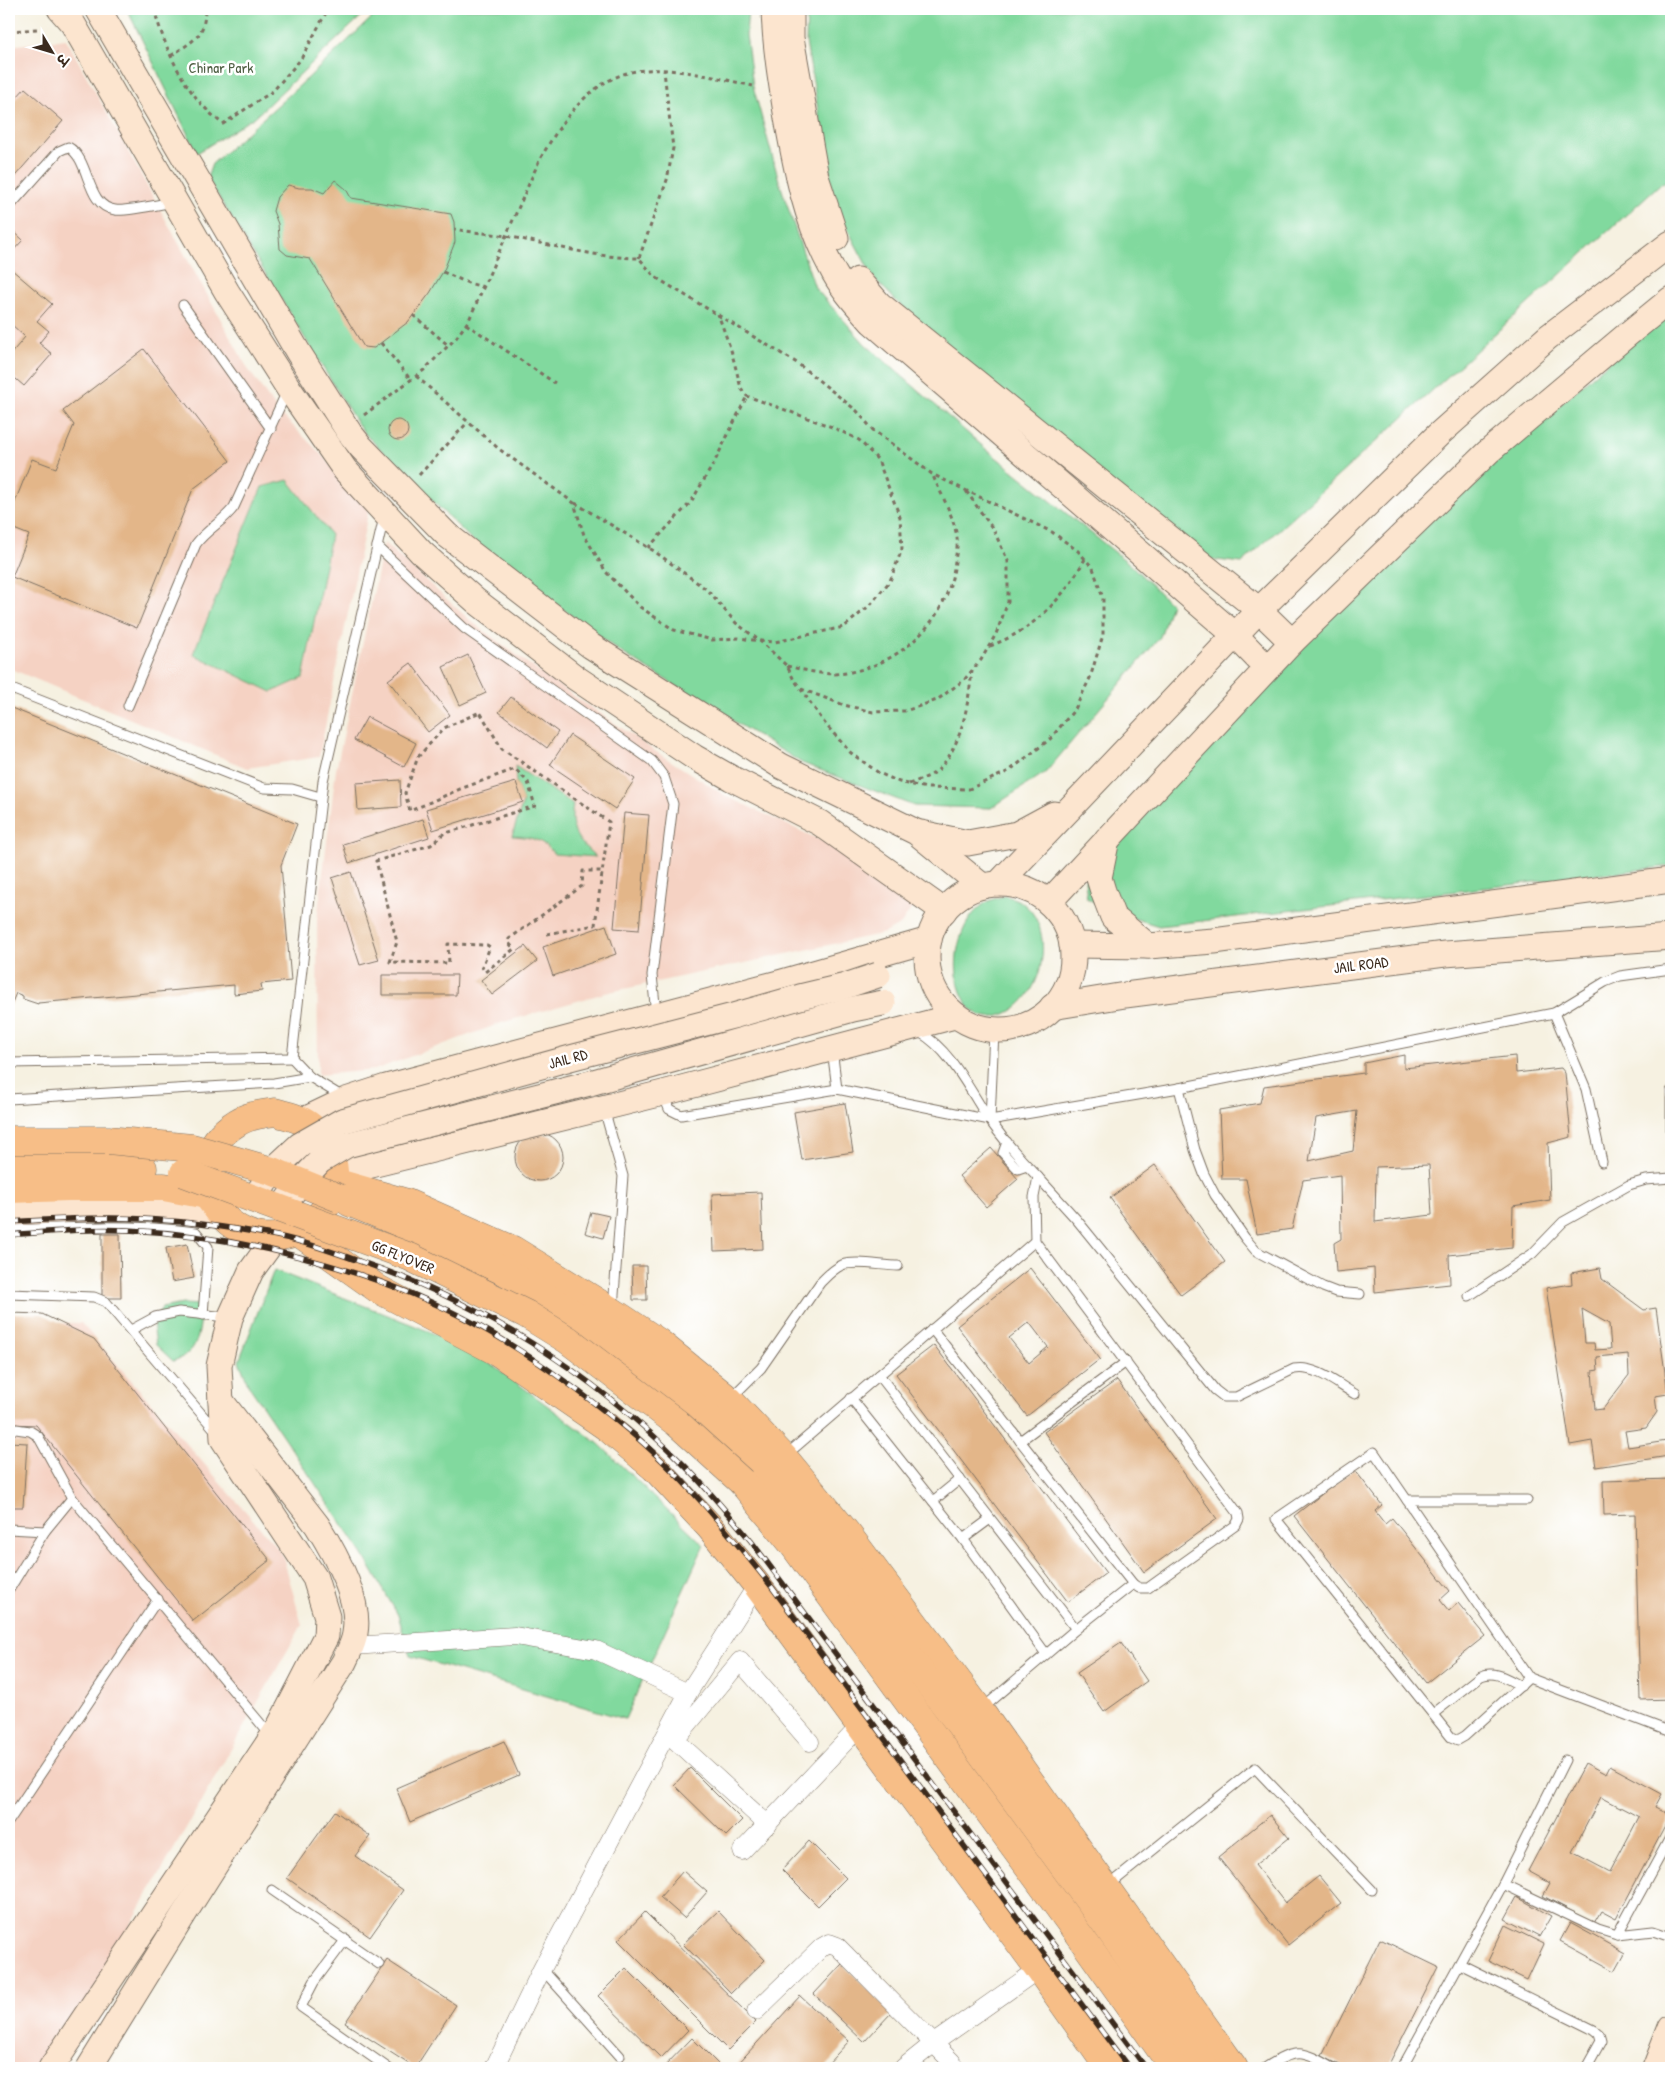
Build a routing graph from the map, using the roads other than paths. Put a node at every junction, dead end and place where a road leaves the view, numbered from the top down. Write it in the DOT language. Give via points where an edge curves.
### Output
graph roads {
  1 [pos="60,9"];
  2 [pos="98,9"];
  3 [pos="774,9"];
  4 [pos="792,9"];
  5 [pos="176,202"];
  6 [pos="9,207"];
  7 [pos="1671,243"];
  8 [pos="1671,300"];
  9 [pos="184,305"];
  10 [pos="288,389"];
  11 [pos="271,429"];
  12 [pos="384,514"];
  13 [pos="377,546"];
  14 [pos="1259,610"];
  15 [pos="1235,635"];
  16 [pos="1292,642"];
  17 [pos="1267,668"];
  18 [pos="9,688"];
  19 [pos="128,706"];
  20 [pos="320,797"];
  21 [pos="1074,803"];
  22 [pos="916,832"];
  23 [pos="1107,839"];
  24 [pos="1671,880"];
  25 [pos="990,885"];
  26 [pos="1048,902"];
  27 [pos="944,911"];
  28 [pos="1671,937"];
  29 [pos="929,940"];
  30 [pos="1072,945"];
  31 [pos="1148,946"];
  32 [pos="897,949"];
  33 [pos="1671,969"];
  34 [pos="1052,1007"];
  35 [pos="1554,1013"];
  36 [pos="656,1015"];
  37 [pos="955,1016"];
  38 [pos="908,1027"];
  39 [pos="994,1031"];
  40 [pos="832,1049"];
  41 [pos="292,1058"];
  42 [pos="9,1063"];
  43 [pos="310,1077"];
  44 [pos="1179,1088"];
  45 [pos="837,1089"];
  46 [pos="1671,1091"];
  47 [pos="663,1093"];
  48 [pos="9,1099"];
  49 [pos="346,1100"];
  50 [pos="604,1108"];
  51 [pos="990,1120"];
  52 [pos="302,1121"];
  53 [pos="1671,1135"];
  54 [pos="9,1140"];
  55 [pos="1602,1162"];
  56 [pos="9,1166"];
  57 [pos="272,1171"];
  58 [pos="1038,1177"];
  59 [pos="335,1178"];
  60 [pos="1671,1178"];
  61 [pos="300,1182"];
  62 [pos="9,1189"];
  63 [pos="255,1198"];
  64 [pos="213,1203"];
  65 [pos="281,1209"];
  66 [pos="9,1213"];
  67 [pos="9,1230"];
  68 [pos="286,1235"];
  69 [pos="1035,1241"];
  70 [pos="898,1266"];
  71 [pos="9,1294"];
  72 [pos="1360,1294"];
  73 [pos="1469,1296"];
  74 [pos="613,1312"];
  75 [pos="203,1315"];
  76 [pos="230,1318"];
  77 [pos="932,1329"];
  78 [pos="131,1330"];
  79 [pos="1126,1362"];
  80 [pos="879,1375"];
  81 [pos="1355,1394"];
  82 [pos="851,1398"];
  83 [pos="729,1400"];
  84 [pos="221,1401"];
  85 [pos="9,1428"];
  86 [pos="223,1439"];
  87 [pos="1020,1441"];
  88 [pos="784,1458"];
  89 [pos="960,1479"];
  90 [pos="72,1498"];
  91 [pos="1407,1500"];
  92 [pos="1527,1500"];
  93 [pos="933,1501"];
  94 [pos="990,1519"];
  95 [pos="10,1530"];
  96 [pos="45,1531"];
  97 [pos="963,1539"];
  98 [pos="1133,1584"];
  99 [pos="756,1585"];
  100 [pos="9,1590"];
  101 [pos="158,1599"];
  102 [pos="1076,1629"];
  103 [pos="351,1646"];
  104 [pos="1046,1654"];
  105 [pos="1529,1678"];
  106 [pos="1521,1686"];
  107 [pos="688,1693"];
  108 [pos="980,1710"];
  109 [pos="1433,1714"];
  110 [pos="860,1725"];
  111 [pos="1671,1732"];
  112 [pos="282,1734"];
  113 [pos="810,1742"];
  114 [pos="1565,1760"];
  115 [pos="9,1821"];
  116 [pos="768,1825"];
  117 [pos="1671,1836"];
  118 [pos="742,1851"];
  119 [pos="1503,1884"];
  120 [pos="1107,1888"];
  121 [pos="272,1890"];
  122 [pos="1372,1890"];
  123 [pos="1617,1935"];
  124 [pos="1671,1937"];
  125 [pos="346,1939"];
  126 [pos="379,1964"];
  127 [pos="1460,1964"];
  128 [pos="542,1969"];
  129 [pos="1039,1969"];
  130 [pos="756,2011"];
  131 [pos="1671,2027"];
  132 [pos="934,2042"];
  133 [pos="620,2056"];
  134 [pos="952,2062"];
  135 [pos="51,2068"];
  136 [pos="89,2068"];
  137 [pos="388,2068"];
  138 [pos="494,2068"];
  139 [pos="903,2068"];
  140 [pos="1109,2068"];
  141 [pos="1174,2068"];
  142 [pos="1205,2068"];
  143 [pos="1234,2068"];
  144 [pos="1265,2068"];
  145 [pos="1333,2068"];
  146 [pos="1402,2068"];
  147 [pos="1586,2068"];
  148 [pos="1655,2068"];
  1 -- 5 [label="main road" via="73,24"];
  2 -- 22 [label="main road" via="293,344 349,432 431,520 591,646 781,766"];
  3 -- 15 [label="main road" via="780,76 804,200 831,269 852,299 872,322"];
  4 -- 14 [label="main road" via="791,38 816,178 832,232 860,284 879,304"];
  5 -- 6 [label="lane" via="115,210 104,206 96,197 77,151 68,147 59,151"];
  5 -- 10 [label="main road"];
  7 -- 14 [label="main road" via="1548,337 1439,434"];
  8 -- 16 [label="main road" via="1488,452"];
  9 -- 11 [label="lane"];
  10 -- 11 [label="lane"];
  10 -- 12 [label="main road" via="345,470"];
  11 -- 19 [label="lane" via="234,507 196,544"];
  12 -- 13 [label="lane"];
  12 -- 27 [label="main road" via="476,601 576,678 694,757 820,823"];
  13 -- 20 [label="lane"];
  13 -- 36 [label="lane" via="464,628 624,740 652,761 664,777 673,804 652,975"];
  14 -- 15 [label="main road"];
  14 -- 16 [label="main road"];
  15 -- 17 [label="main road"];
  15 -- 21 [label="main road"];
  16 -- 17 [label="main road"];
  17 -- 23 [label="main road"];
  18 -- 20 [label="lane" via="264,788 292,789"];
  20 -- 41 [label="lane"];
  21 -- 22 [label="main road" via="1017,834 968,843"];
  21 -- 25 [label="main road"];
  22 -- 25 [label="main road"];
  23 -- 26 [label="main road"];
  23 -- 31 [label="main road" via="1099,878 1103,891 1113,917"];
  24 -- 31 [label="main road" via="1214,941"];
  25 -- 26 [label="main road" via="1015,885 1031,890"];
  25 -- 27 [label="main road" via="966,892"];
  26 -- 30 [label="main road" via="1062,918"];
  27 -- 29 [label="main road" via="936,921"];
  28 -- 34 [label="main road, JAIL ROAD" via="1445,954"];
  29 -- 32 [label="main road"];
  29 -- 37 [label="main road" via="926,965 931,981 940,1000"];
  30 -- 31 [label="main road"];
  30 -- 34 [label="main road" via="1073,971 1061,998"];
  32 -- 36 [label="main road"];
  32 -- 57 [label="main road, JAIL RD, bridge" via="878,975 842,987 342,1121 300,1144"];
  33 -- 35 [label="lane" via="1620,976"];
  34 -- 39 [label="main road" via="1047,1014 1009,1030"];
  35 -- 44 [label="lane"];
  35 -- 55 [label="lane" via="1586,1089"];
  36 -- 49 [label="main road"];
  37 -- 38 [label="main road"];
  37 -- 39 [label="main road" via="973,1026"];
  38 -- 40 [label="main road"];
  38 -- 51 [label="lane" via="931,1038 950,1060"];
  38 -- 61 [label="main road, JAIL RD, bridge" via="883,1003 853,1009 590,1083 347,1145 320,1161"];
  39 -- 51 [label="lane"];
  40 -- 45 [label="lane"];
  40 -- 47 [label="main road"];
  41 -- 42 [label="lane"];
  41 -- 43 [label="lane"];
  43 -- 48 [label="lane" via="274,1083"];
  43 -- 49 [label="lane"];
  44 -- 51 [label="lane"];
  44 -- 72 [label="lane" via="1204,1174 1244,1238 1256,1251 1323,1287"];
  45 -- 47 [label="lane" via="681,1114 669,1109"];
  45 -- 51 [label="lane"];
  46 -- 53 [label="lane"];
  47 -- 50 [label="main road"];
  49 -- 52 [label="main road"];
  50 -- 59 [label="main road"];
  50 -- 74 [label="lane" via="623,1176"];
  51 -- 58 [label="lane"];
  52 -- 59 [label="main road" via="311,1126 324,1142 333,1160"];
  52 -- 64 [label="main road" via="275,1112 252,1116 234,1125 213,1145 207,1179"];
  54 -- 57 [label="main road, GG FLYOVER, bridge" via="108,1140 192,1148"];
  56 -- 63 [label="main road, GG FLYOVER, bridge" via="143,1168 184,1173"];
  57 -- 61 [label="main road, GG FLYOVER, bridge"];
  57 -- 63 [label="main road, JAIL RD, bridge"];
  58 -- 69 [label="lane" via="1034,1197"];
  58 -- 81 [label="lane" via="1224,1397 1236,1397 1303,1367"];
  59 -- 68 [label="main road" via="330,1201 314,1223"];
  59 -- 74 [label="main road" via="407,1203 513,1250"];
  60 -- 73 [label="lane" via="1629,1185 1563,1222 1532,1254"];
  61 -- 65 [label="main road, JAIL RD, bridge"];
  61 -- 142 [label="main road, GG FLYOVER, bridge" via="393,1220 514,1277 585,1321 640,1362 707,1416 742,1450 839,1564 961,1726 1103,1920"];
  62 -- 64 [label="main road" via="164,1187"];
  63 -- 65 [label="main road, GG FLYOVER, bridge"];
  64 -- 66 [label="main road"];
  64 -- 68 [label="main road" via="223,1218 258,1238"];
  65 -- 141 [label="main road, GG FLYOVER, bridge" via="410,1257 526,1314 568,1340 677,1423 742,1482 792,1543"];
  67 -- 75 [label="lane" via="118,1226 196,1232 208,1247"];
  68 -- 76 [label="main road" via="250,1271"];
  68 -- 99 [label="main road" via="378,1289 498,1352 607,1427 655,1468 710,1527"];
  69 -- 77 [label="lane"];
  69 -- 79 [label="lane"];
  70 -- 83 [label="lane" via="850,1264 830,1273 761,1368"];
  71 -- 78 [label="lane" via="94,1297 106,1302"];
  74 -- 83 [label="main road" via="658,1342"];
  75 -- 76 [label="lane"];
  75 -- 78 [label="lane" via="179,1312 163,1315"];
  76 -- 84 [label="main road" via="219,1366"];
  77 -- 80 [label="lane"];
  77 -- 87 [label="lane"];
  78 -- 86 [label="lane"];
  79 -- 87 [label="lane"];
  79 -- 98 [label="lane" via="1238,1513 1239,1519 1236,1525 1148,1588"];
  80 -- 82 [label="lane"];
  80 -- 89 [label="lane"];
  82 -- 88 [label="lane"];
  82 -- 93 [label="lane"];
  83 -- 88 [label="main road"];
  84 -- 86 [label="main road"];
  84 -- 103 [label="main road" via="328,1543 354,1602 355,1634"];
  85 -- 90 [label="lane" via="30,1431 38,1436"];
  86 -- 112 [label="main road" via="315,1578 327,1616 326,1636"];
  87 -- 98 [label="lane"];
  88 -- 108 [label="main road" via="848,1536"];
  89 -- 93 [label="lane"];
  89 -- 94 [label="lane"];
  90 -- 96 [label="lane"];
  90 -- 101 [label="lane"];
  91 -- 92 [label="lane"];
  91 -- 105 [label="lane"];
  91 -- 109 [label="lane" via="1374,1452 1276,1519"];
  93 -- 97 [label="lane"];
  94 -- 97 [label="lane"];
  94 -- 102 [label="lane"];
  95 -- 96 [label="lane"];
  96 -- 100 [label="lane"];
  97 -- 104 [label="lane"];
  98 -- 102 [label="lane"];
  99 -- 107 [label="street"];
  99 -- 110 [label="main road"];
  101 -- 112 [label="lane"];
  101 -- 115 [label="lane"];
  102 -- 104 [label="lane"];
  103 -- 107 [label="street" via="515,1636 596,1650"];
  103 -- 112 [label="main road" via="344,1662"];
  104 -- 108 [label="lane"];
  105 -- 106 [label="lane"];
  105 -- 111 [label="lane"];
  106 -- 109 [label="lane" via="1495,1673 1488,1673"];
  106 -- 109 [label="lane" via="1458,1740 1451,1737"];
  107 -- 128 [label="street"];
  108 -- 120 [label="main road"];
  110 -- 116 [label="street"];
  110 -- 129 [label="main road"];
  112 -- 135 [label="main road"];
  112 -- 136 [label="main road"];
  113 -- 116 [label="street" via="740,1661 675,1740"];
  114 -- 119 [label="lane"];
  116 -- 118 [label="street"];
  117 -- 123 [label="lane"];
  119 -- 123 [label="lane"];
  119 -- 127 [label="lane"];
  120 -- 122 [label="lane" via="1255,1768"];
  120 -- 143 [label="main road"];
  121 -- 125 [label="lane"];
  123 -- 124 [label="lane" via="1652,1931"];
  125 -- 126 [label="lane"];
  125 -- 137 [label="lane" via="314,1982 301,2007"];
  127 -- 146 [label="lane"];
  127 -- 147 [label="lane" via="1599,2034 1601,2040"];
  128 -- 133 [label="lane"];
  128 -- 138 [label="street"];
  129 -- 132 [label="street"];
  129 -- 140 [label="main road"];
  130 -- 132 [label="street" via="829,1943 837,1946"];
  131 -- 148 [label="main road"];
  132 -- 134 [label="street"];
  132 -- 139 [label="street"];
  144 -- 145 [label="lane" via="1295,2053 1312,2055"];
}
